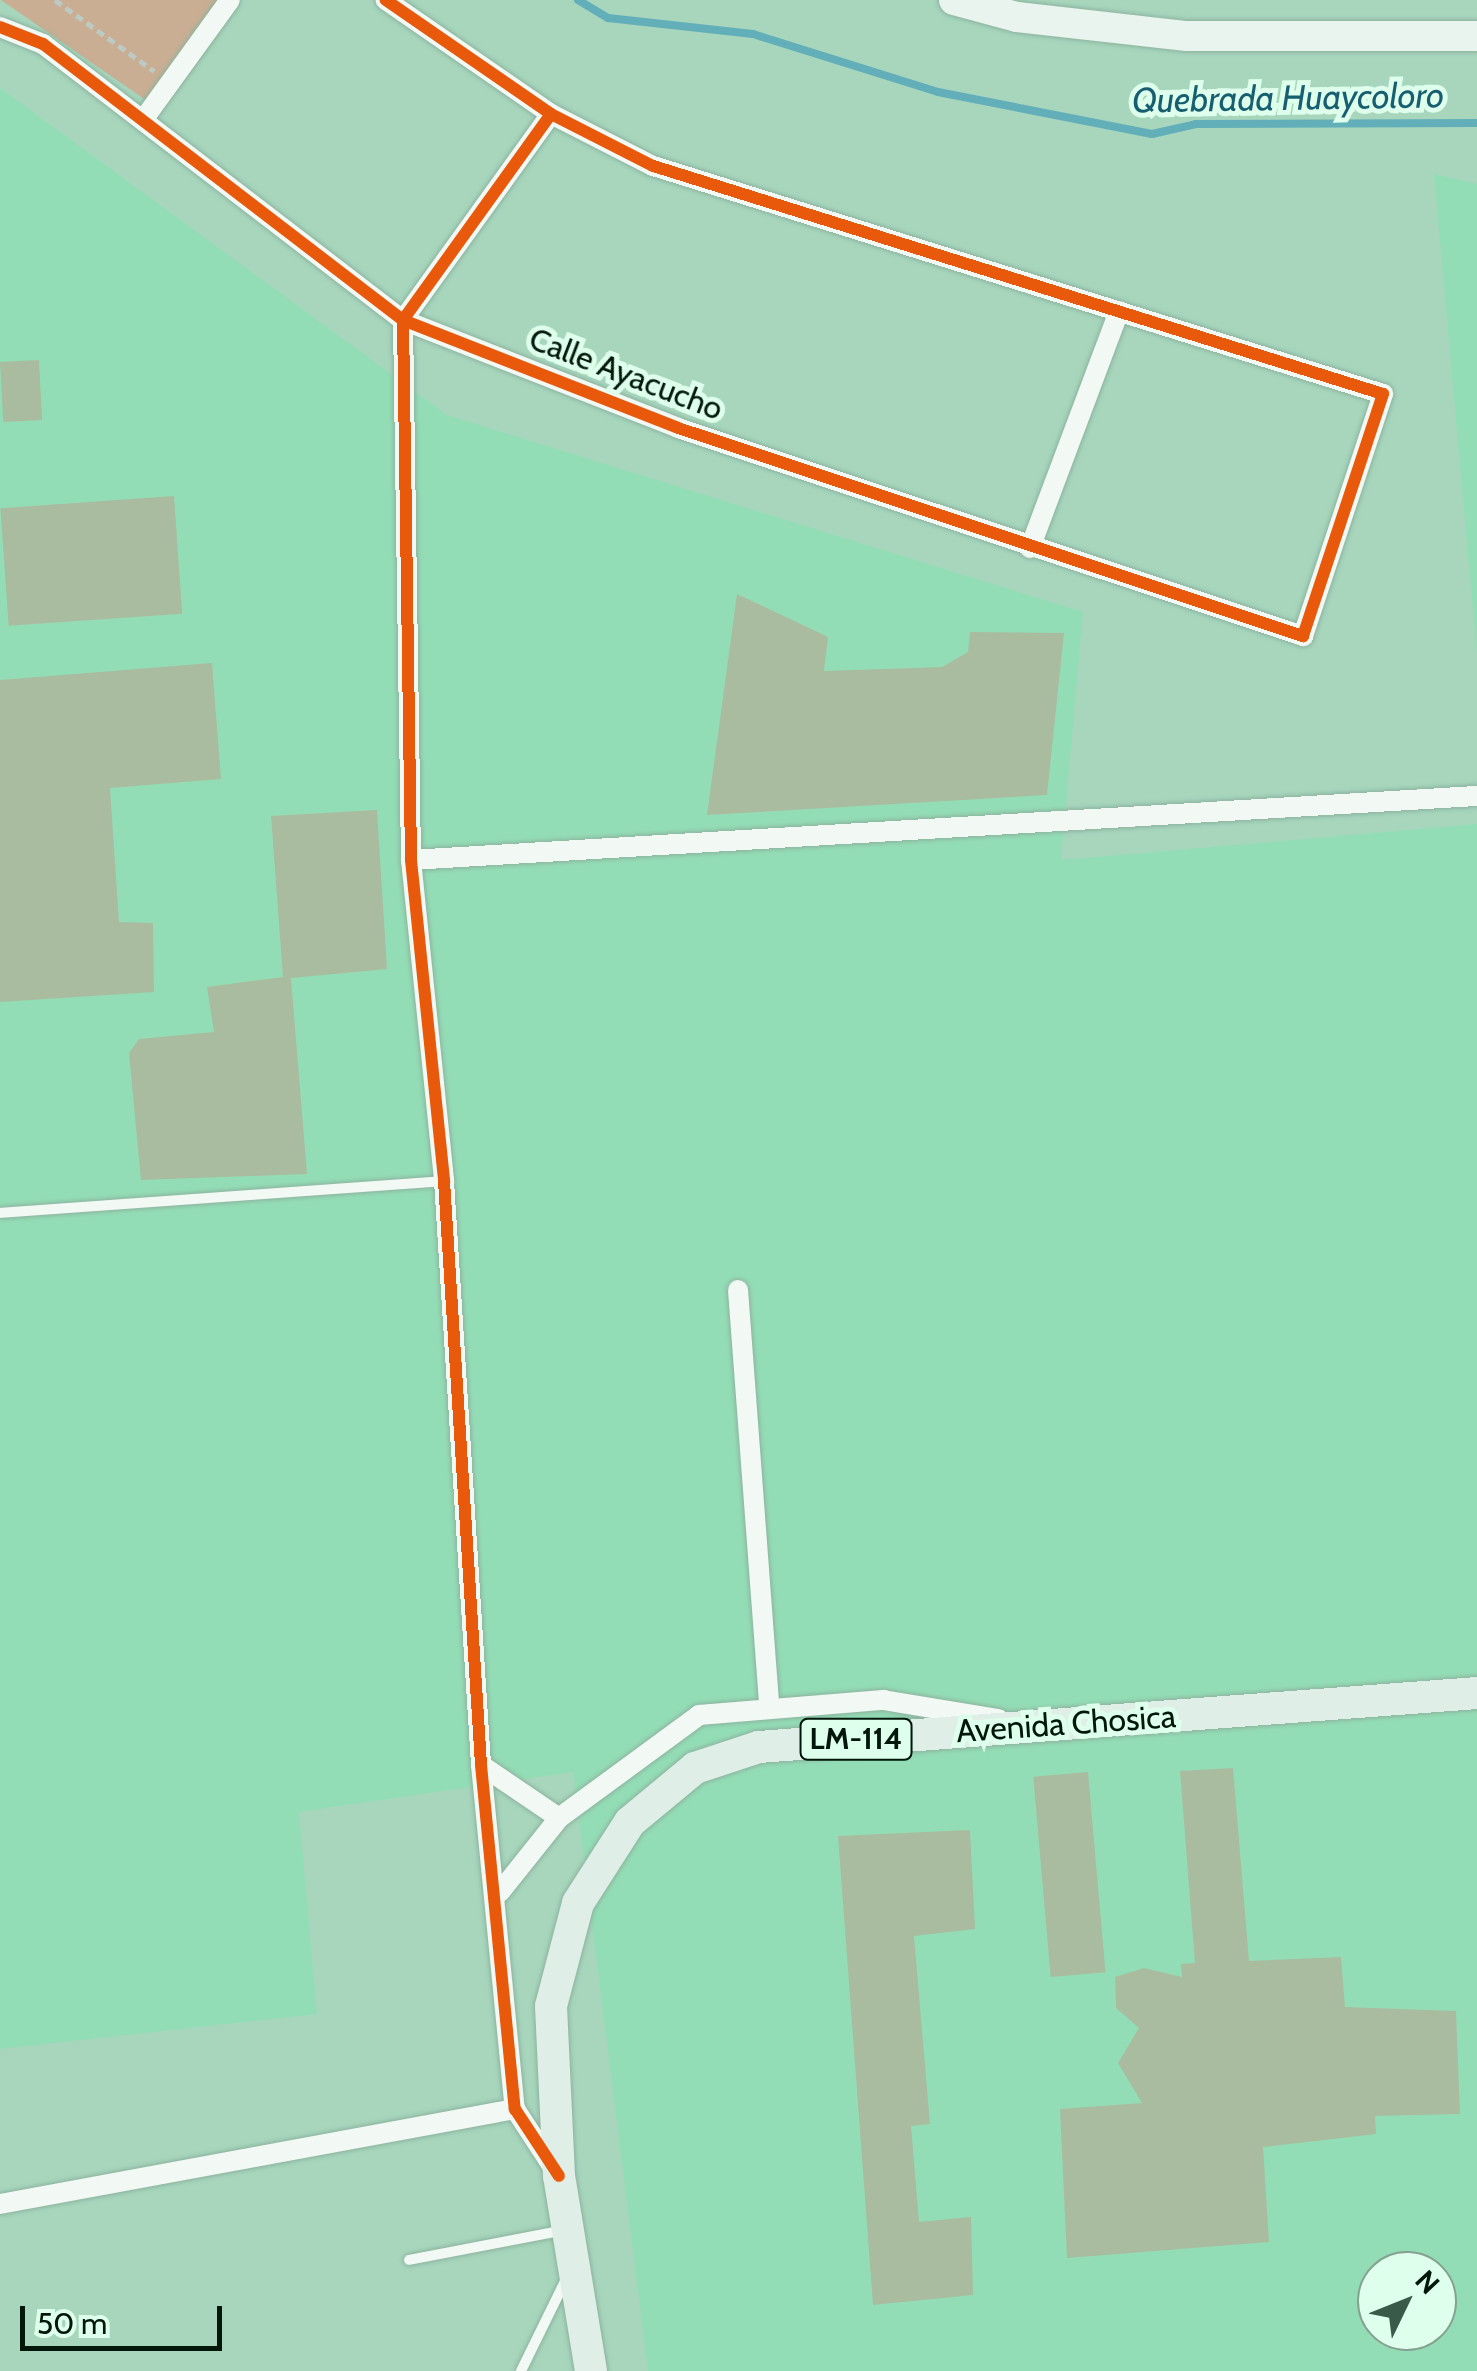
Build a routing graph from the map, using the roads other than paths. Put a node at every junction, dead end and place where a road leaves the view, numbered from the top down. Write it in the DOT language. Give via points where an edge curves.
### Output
graph roads {
  1 [pos="230,0"];
  2 [pos="386,0"];
  3 [pos="954,0"];
  4 [pos="0,27"];
  5 [pos="1477,36"];
  6 [pos="551,114"];
  7 [pos="142,120"];
  8 [pos="1118,311"];
  9 [pos="402,320"];
  10 [pos="1030,548"];
  11 [pos="1477,796"];
  12 [pos="410,860"];
  13 [pos="444,1181"];
  14 [pos="0,1213"];
  15 [pos="738,1290"];
  16 [pos="1477,1694"];
  17 [pos="769,1705"];
  18 [pos="1039,1726"];
  19 [pos="482,1765"];
  20 [pos="559,1818"];
  21 [pos="500,1892"];
  22 [pos="516,2109"];
  23 [pos="558,2176"];
  24 [pos="0,2204"];
  25 [pos="565,2230"];
  26 [pos="409,2260"];
  27 [pos="572,2267"];
  28 [pos="521,2371"];
  29 [pos="590,2371"];
  1 -- 7 [label="street"];
  2 -- 6 [label="street"];
  3 -- 5 [label="main road" via="1017,17 1187,36"];
  4 -- 7 [label="street, Calle Ayacucho" via="43,44"];
  6 -- 8 [label="street" via="653,166"];
  6 -- 9 [label="street"];
  7 -- 9 [label="street, Calle Ayacucho"];
  8 -- 10 [label="street"];
  8 -- 10 [label="street, Calle Ayacucho" via="1383,394 1303,636"];
  9 -- 10 [label="street, Calle Ayacucho" via="678,428"];
  9 -- 12 [label="street"];
  11 -- 12 [label="street"];
  12 -- 13 [label="street"];
  13 -- 14 [label="lane"];
  13 -- 19 [label="street"];
  15 -- 17 [label="street"];
  16 -- 18 [label="main road, Avenida Chosica / LM-114"];
  17 -- 18 [label="street" via="883,1700"];
  17 -- 20 [label="street" via="699,1715"];
  18 -- 23 [label="main road, Avenida Chosica / LM-114" via="760,1746 695,1768 630,1822 578,1903 551,2006"];
  19 -- 20 [label="street"];
  19 -- 21 [label="street"];
  20 -- 21 [label="street"];
  21 -- 22 [label="street"];
  22 -- 23 [label="street"];
  22 -- 24 [label="street"];
  23 -- 25 [label="main road, LM-114"];
  25 -- 26 [label="lane"];
  25 -- 27 [label="main road, LM-114"];
  27 -- 28 [label="lane"];
  27 -- 29 [label="main road, LM-114"];
}
